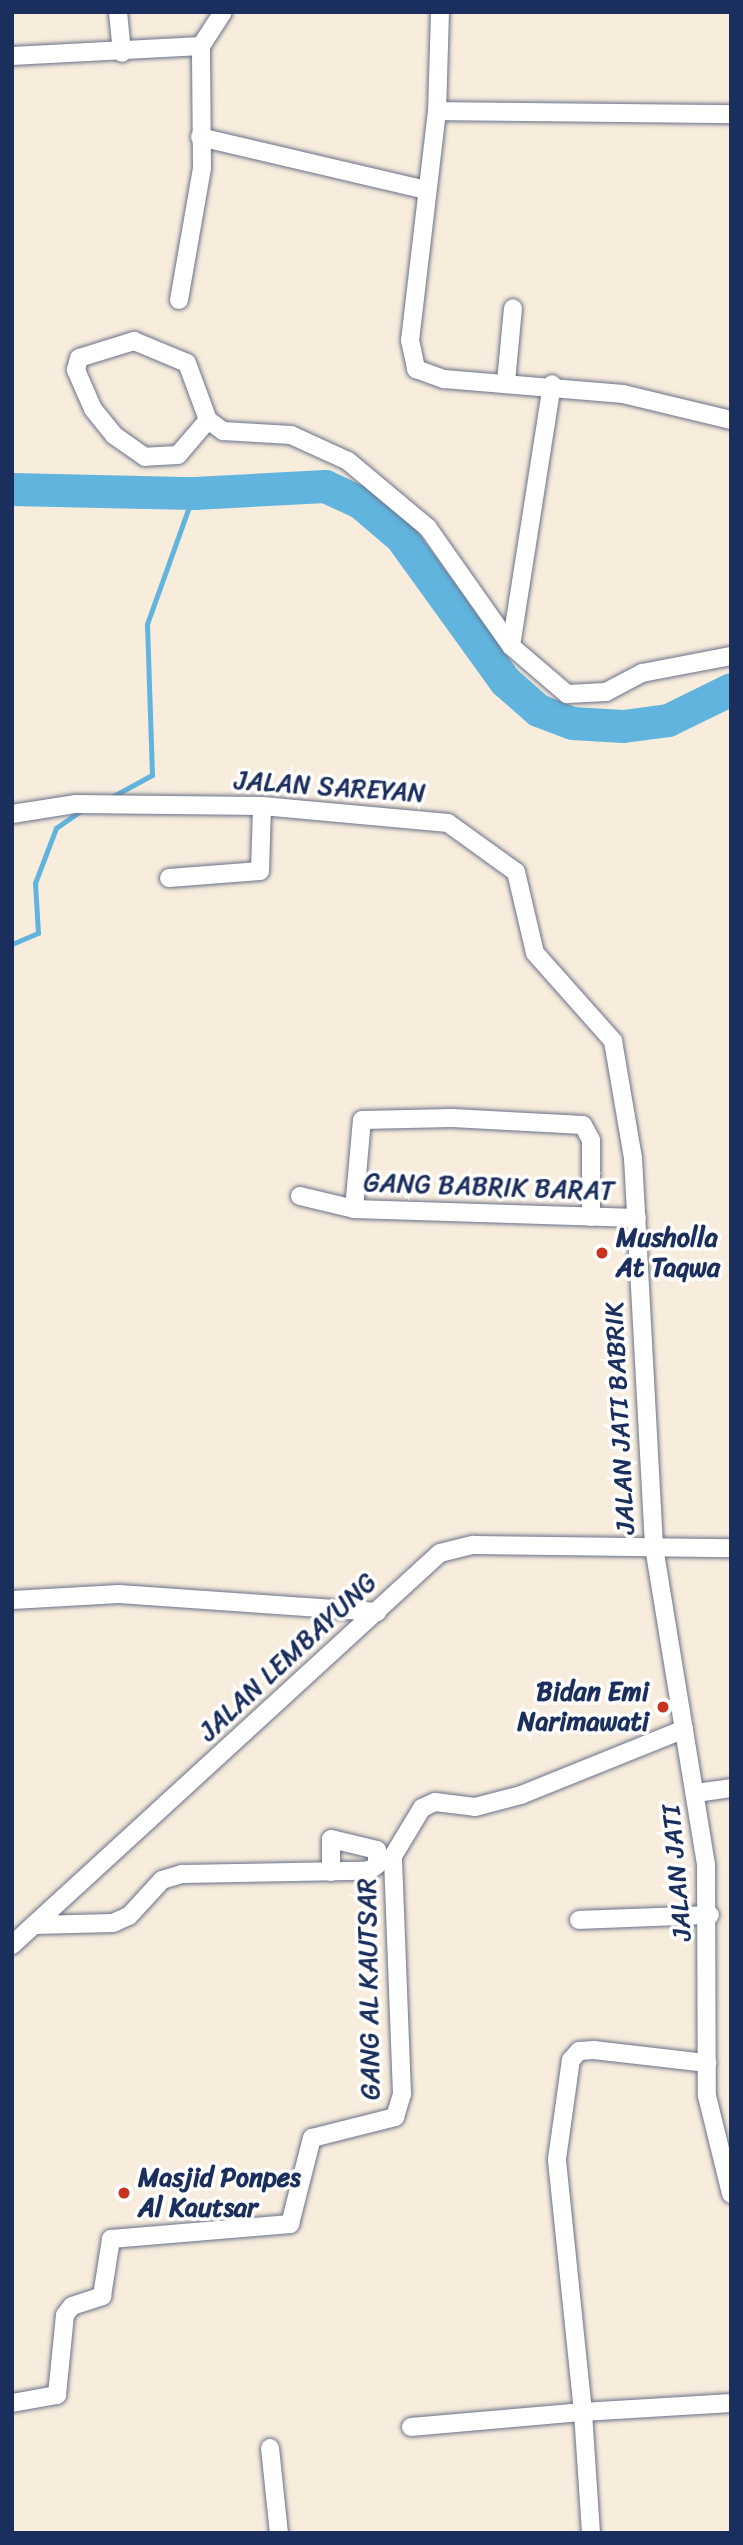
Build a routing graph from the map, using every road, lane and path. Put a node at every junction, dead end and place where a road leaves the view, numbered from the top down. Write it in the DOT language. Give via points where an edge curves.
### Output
graph roads {
  1 [pos="118,12"];
  2 [pos="223,12"];
  3 [pos="440,12"];
  4 [pos="201,46"];
  5 [pos="122,53"];
  6 [pos="12,55"];
  7 [pos="437,111"];
  8 [pos="731,114"];
  9 [pos="200,137"];
  10 [pos="426,190"];
  11 [pos="179,300"];
  12 [pos="513,309"];
  13 [pos="506,382"];
  14 [pos="552,384"];
  15 [pos="208,420"];
  16 [pos="731,420"];
  17 [pos="511,646"];
  18 [pos="731,656"];
  19 [pos="262,806"];
  20 [pos="12,814"];
  21 [pos="169,878"];
  22 [pos="624,1077"];
  23 [pos="300,1196"];
  24 [pos="354,1209"];
  25 [pos="591,1217"];
  26 [pos="637,1218"];
  27 [pos="654,1547"];
  28 [pos="731,1548"];
  29 [pos="12,1600"];
  30 [pos="377,1612"];
  31 [pos="684,1729"];
  32 [pos="731,1788"];
  33 [pos="696,1793"];
  34 [pos="331,1872"];
  35 [pos="710,1915"];
  36 [pos="579,1920"];
  37 [pos="34,1925"];
  38 [pos="12,1945"];
  39 [pos="707,2063"];
  40 [pos="731,2194"];
  41 [pos="12,2403"];
  42 [pos="731,2403"];
  43 [pos="583,2412"];
  44 [pos="411,2427"];
  45 [pos="270,2448"];
  46 [pos="279,2533"];
  47 [pos="591,2533"];
  1 -- 5 [label="street"];
  2 -- 4 [label="street"];
  3 -- 7 [label="street"];
  4 -- 5 [label="street"];
  4 -- 9 [label="street"];
  5 -- 6 [label="street"];
  7 -- 8 [label="street"];
  7 -- 10 [label="street"];
  9 -- 10 [label="street"];
  9 -- 11 [label="street" via="196,226"];
  10 -- 13 [label="street" via="411,360 422,373 444,379"];
  12 -- 13 [label="street"];
  13 -- 14 [label="street"];
  14 -- 16 [label="street"];
  14 -- 17 [label="street"];
  15 -- 15 [label="street" via="178,455 145,457 93,410 76,363 119,342 176,353 187,363"];
  15 -- 17 [label="street" via="223,431 290,435 348,461 428,528"];
  17 -- 18 [label="street" via="567,694 584,695 642,673"];
  19 -- 20 [label="street, JALAN SAREYAN" via="76,804"];
  19 -- 21 [label="street" via="260,871"];
  19 -- 22 [label="street, JALAN SAREYAN" via="438,820 510,866 523,886 535,953 606,1028"];
  22 -- 26 [label="street, JALAN JATI BABRIK"];
  23 -- 24 [label="street, GANG BABRIK BARAT"];
  24 -- 25 [label="street, GANG BABRIK BARAT"];
  24 -- 25 [label="street" via="362,1120 452,1118 583,1125 591,1140"];
  25 -- 26 [label="street, GANG BABRIK BARAT"];
  26 -- 27 [label="street, JALAN JATI BABRIK"];
  27 -- 28 [label="street, JALAN LEMBAYUNG"];
  27 -- 30 [label="street, JALAN LEMBAYUNG" via="454,1546 433,1557"];
  27 -- 31 [label="street, JALAN JATI"];
  29 -- 30 [label="street" via="119,1594"];
  30 -- 37 [label="street, JALAN LEMBAYUNG"];
  31 -- 33 [label="street, JALAN JATI"];
  31 -- 41 [label="street, GANG AL KAUTSAR" via="521,1795 475,1807 435,1802 422,1808 393,1856 402,2094 395,2118 312,2138 290,2224 111,2239 102,2296 72,2305 65,2315 57,2395"];
  32 -- 33 [label="street"];
  33 -- 35 [label="street, JALAN JATI"];
  34 -- 37 [label="street" via="171,1876 121,1920"];
  35 -- 36 [label="street"];
  35 -- 39 [label="street, JALAN JATI"];
  37 -- 38 [label="street, JALAN LEMBAYUNG"];
  39 -- 40 [label="street, JALAN JATI" via="714,2141"];
  39 -- 43 [label="street" via="594,2050 579,2051 571,2060 557,2159"];
  42 -- 43 [label="street"];
  43 -- 44 [label="street"];
  43 -- 47 [label="street"];
  45 -- 46 [label="street"];
}
